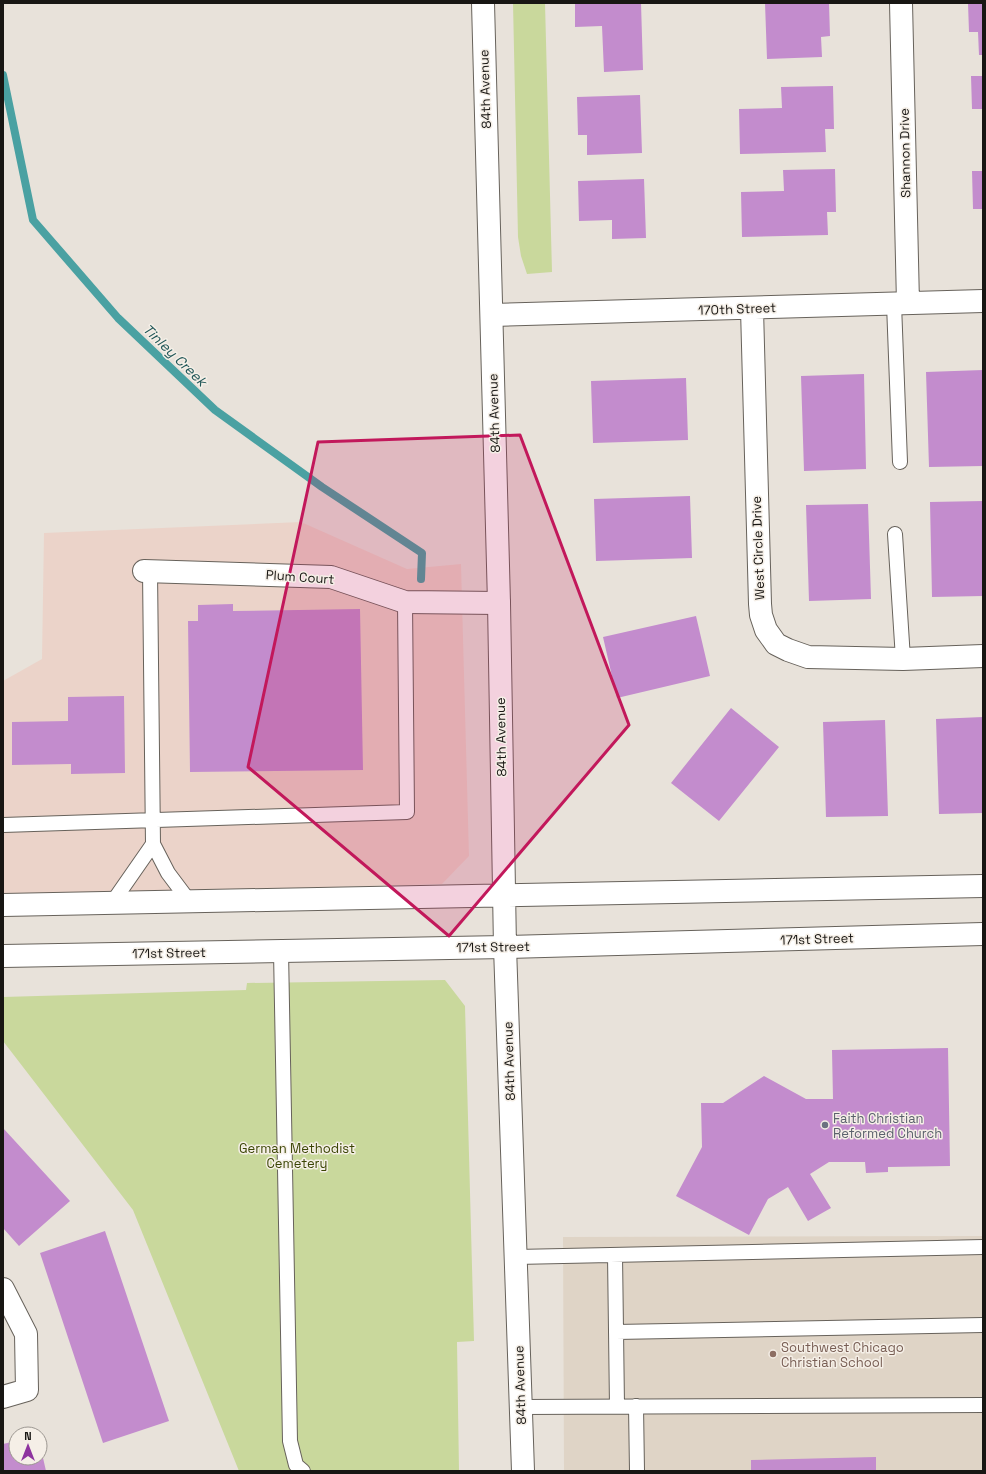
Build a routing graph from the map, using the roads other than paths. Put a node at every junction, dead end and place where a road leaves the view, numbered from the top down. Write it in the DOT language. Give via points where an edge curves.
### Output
graph roads {
  1 [pos="483,3"];
  2 [pos="901,3"];
  3 [pos="983,301"];
  4 [pos="901,303"];
  5 [pos="752,309"];
  6 [pos="492,315"];
  7 [pos="900,462"];
  8 [pos="895,534"];
  9 [pos="147,571"];
  10 [pos="405,602"];
  11 [pos="499,603"];
  12 [pos="983,656"];
  13 [pos="907,658"];
  14 [pos="152,820"];
  15 [pos="3,825"];
  16 [pos="153,844"];
  17 [pos="983,886"];
  18 [pos="503,896"];
  19 [pos="189,901"];
  20 [pos="112,903"];
  21 [pos="3,905"];
  22 [pos="983,934"];
  23 [pos="505,948"];
  24 [pos="281,951"];
  25 [pos="3,956"];
  26 [pos="983,1247"];
  27 [pos="615,1255"];
  28 [pos="516,1257"];
  29 [pos="3,1289"];
  30 [pos="983,1325"];
  31 [pos="616,1332"];
  32 [pos="3,1397"];
  33 [pos="983,1405"];
  34 [pos="617,1406"];
  35 [pos="636,1406"];
  36 [pos="521,1407"];
  37 [pos="303,1471"];
  38 [pos="523,1471"];
  39 [pos="638,1471"];
  1 -- 6 [label="street, 84th Avenue"];
  2 -- 4 [label="street, Shannon Drive"];
  3 -- 4 [label="street, 170th Street"];
  4 -- 5 [label="street, 170th Street"];
  4 -- 7 [label="lane"];
  5 -- 6 [label="street, 170th Street"];
  5 -- 13 [label="street, West Circle Drive" via="760,604 766,630 776,644 808,657"];
  6 -- 11 [label="street, 84th Avenue"];
  8 -- 13 [label="lane"];
  9 -- 10 [label="street, Plum Court" via="331,577"];
  9 -- 14 [label="lane"];
  10 -- 11 [label="street, Plum Court"];
  10 -- 14 [label="lane" via="407,812"];
  11 -- 18 [label="street, 84th Avenue"];
  12 -- 13 [label="street, West Circle Drive"];
  14 -- 15 [label="lane"];
  14 -- 16 [label="lane"];
  16 -- 19 [label="lane" via="168,873"];
  16 -- 20 [label="lane"];
  17 -- 18 [label="street"];
  18 -- 19 [label="street"];
  18 -- 23 [label="street, 84th Avenue"];
  19 -- 20 [label="street"];
  20 -- 21 [label="street"];
  22 -- 23 [label="street, 171st Street"];
  23 -- 24 [label="street, 171st Street"];
  23 -- 28 [label="street, 84th Avenue"];
  24 -- 25 [label="street, 171st Street"];
  24 -- 37 [label="lane" via="290,1441 296,1465"];
  26 -- 27 [label="lane"];
  27 -- 28 [label="lane"];
  27 -- 31 [label="lane"];
  28 -- 36 [label="street, 84th Avenue"];
  29 -- 32 [label="street" via="26,1334 27,1390"];
  30 -- 31 [label="lane"];
  31 -- 34 [label="lane"];
  33 -- 35 [label="lane"];
  34 -- 35 [label="lane"];
  34 -- 36 [label="lane"];
  35 -- 39 [label="lane"];
  36 -- 38 [label="street, 84th Avenue"];
}
